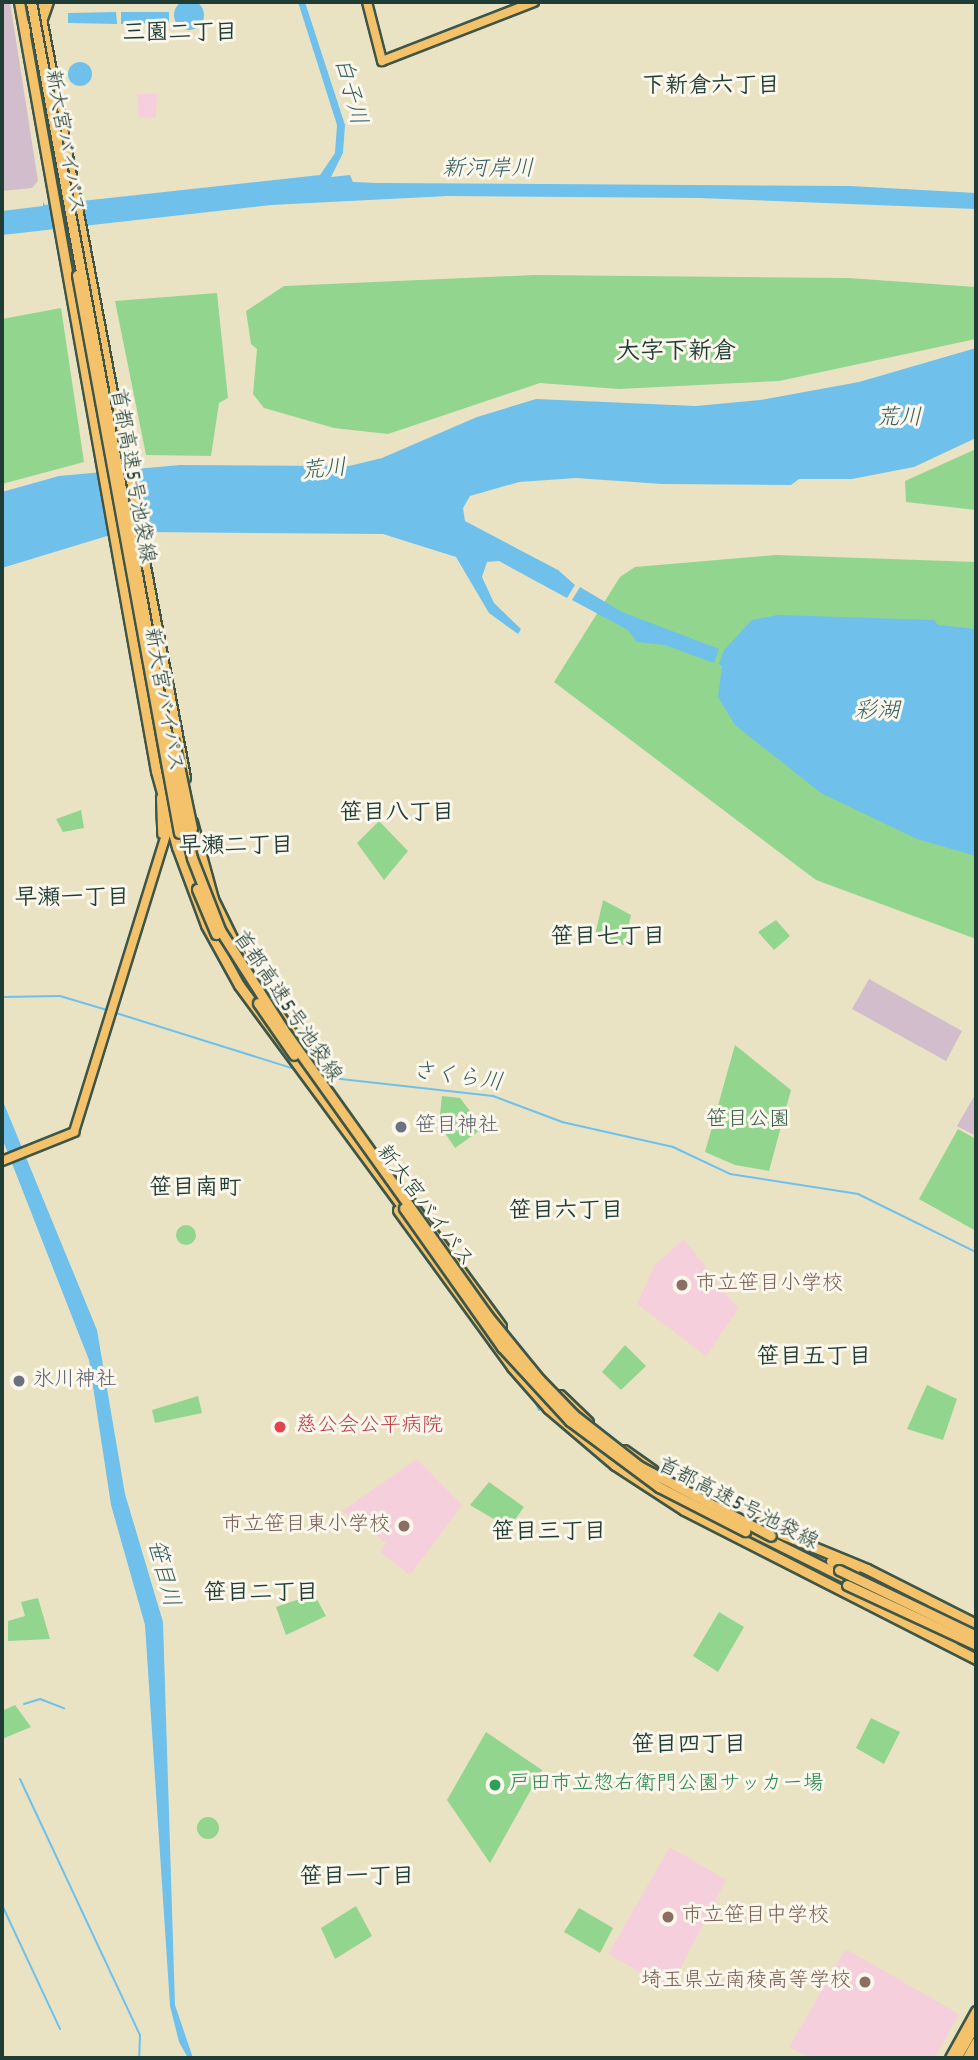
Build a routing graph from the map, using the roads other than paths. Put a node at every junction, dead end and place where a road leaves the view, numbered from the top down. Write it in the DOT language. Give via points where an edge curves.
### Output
graph roads {
  1 [pos="19,2"];
  2 [pos="26,2"];
  3 [pos="49,2"];
  4 [pos="367,2"];
  5 [pos="534,2"];
  6 [pos="38,3"];
  7 [pos="42,23"];
  8 [pos="25,35"];
  9 [pos="142,615"];
  10 [pos="181,749"];
  11 [pos="160,789"];
  12 [pos="170,822"];
  13 [pos="197,851"];
  14 [pos="158,853"];
  15 [pos="182,860"];
  16 [pos="352,1140"];
  17 [pos="5,1159"];
  18 [pos="401,1191"];
  19 [pos="506,1345"];
  20 [pos="558,1405"];
  21 [pos="572,1419"];
  22 [pos="615,1453"];
  23 [pos="821,1551"];
  24 [pos="854,1581"];
  25 [pos="855,1595"];
  26 [pos="976,1624"];
  27 [pos="929,1629"];
  28 [pos="976,1639"];
  29 [pos="976,1658"];
  30 [pos="976,2011"];
  31 [pos="976,2017"];
  32 [pos="976,2023"];
  33 [pos="976,2035"];
  34 [pos="976,2042"];
  35 [pos="976,2048"];
  36 [pos="953,2058"];
  37 [pos="967,2058"];
  1 -- 8 [label="highway, 新大宮バイパス"];
  2 -- 9 [label="highway, 首都高速5号池袋線, bridge"];
  3 -- 7 [label="main road"];
  4 -- 5 [label="main road" via="382,61"];
  6 -- 7 [label="highway, 新大宮バイパス"];
  6 -- 8 [label="main road"];
  6 -- 9 [label="highway, 首都高速5号池袋線, bridge"];
  7 -- 10 [label="highway, 新大宮バイパス"];
  8 -- 11 [label="highway, 新大宮バイパス"];
  9 -- 13 [label="highway, bridge"];
  9 -- 15 [label="highway, bridge" via="147,693"];
  9 -- 28 [label="highway, 首都高速5号池袋線, bridge" via="192,859 220,930 256,990 487,1314 558,1399 605,1441 662,1481"];
  9 -- 28 [label="highway, 首都高速5号池袋線, bridge" via="187,861 214,932 251,993 533,1385 569,1421 635,1472 745,1531"];
  10 -- 12 [label="main road"];
  10 -- 13 [label="highway, 新大宮バイパス"];
  11 -- 12 [label="highway, 新大宮バイパス"];
  11 -- 14 [label="main road" via="163,828"];
  12 -- 14 [label="main road"];
  12 -- 15 [label="highway, 新大宮バイパス"];
  13 -- 18 [label="highway, 新大宮バイパス" via="219,914 238,951"];
  14 -- 17 [label="main road" via="73,1134"];
  15 -- 16 [label="highway, 新大宮バイパス" via="227,965"];
  16 -- 18 [label="highway, 新大宮バイパス" via="484,1317"];
  16 -- 20 [label="highway" via="490,1339"];
  18 -- 20 [label="highway"];
  19 -- 20 [label="highway"];
  20 -- 21 [label="highway"];
  20 -- 21 [label="highway"];
  21 -- 22 [label="highway"];
  21 -- 23 [label="highway" via="684,1489"];
  21 -- 25 [label="highway" via="658,1494"];
  23 -- 26 [label="highway"];
  23 -- 28 [label="highway"];
  24 -- 27 [label="highway"];
  24 -- 28 [label="highway"];
  24 -- 28 [label="highway" via="655,1481"];
  25 -- 27 [label="highway"];
  25 -- 29 [label="highway"];
  27 -- 28 [label="highway, bridge" via="955,1639"];
  30 -- 36 [label="highway"];
  31 -- 36 [label="highway"];
  32 -- 36 [label="highway"];
  33 -- 37 [label="highway"];
  34 -- 37 [label="highway"];
  35 -- 37 [label="highway"];
}
